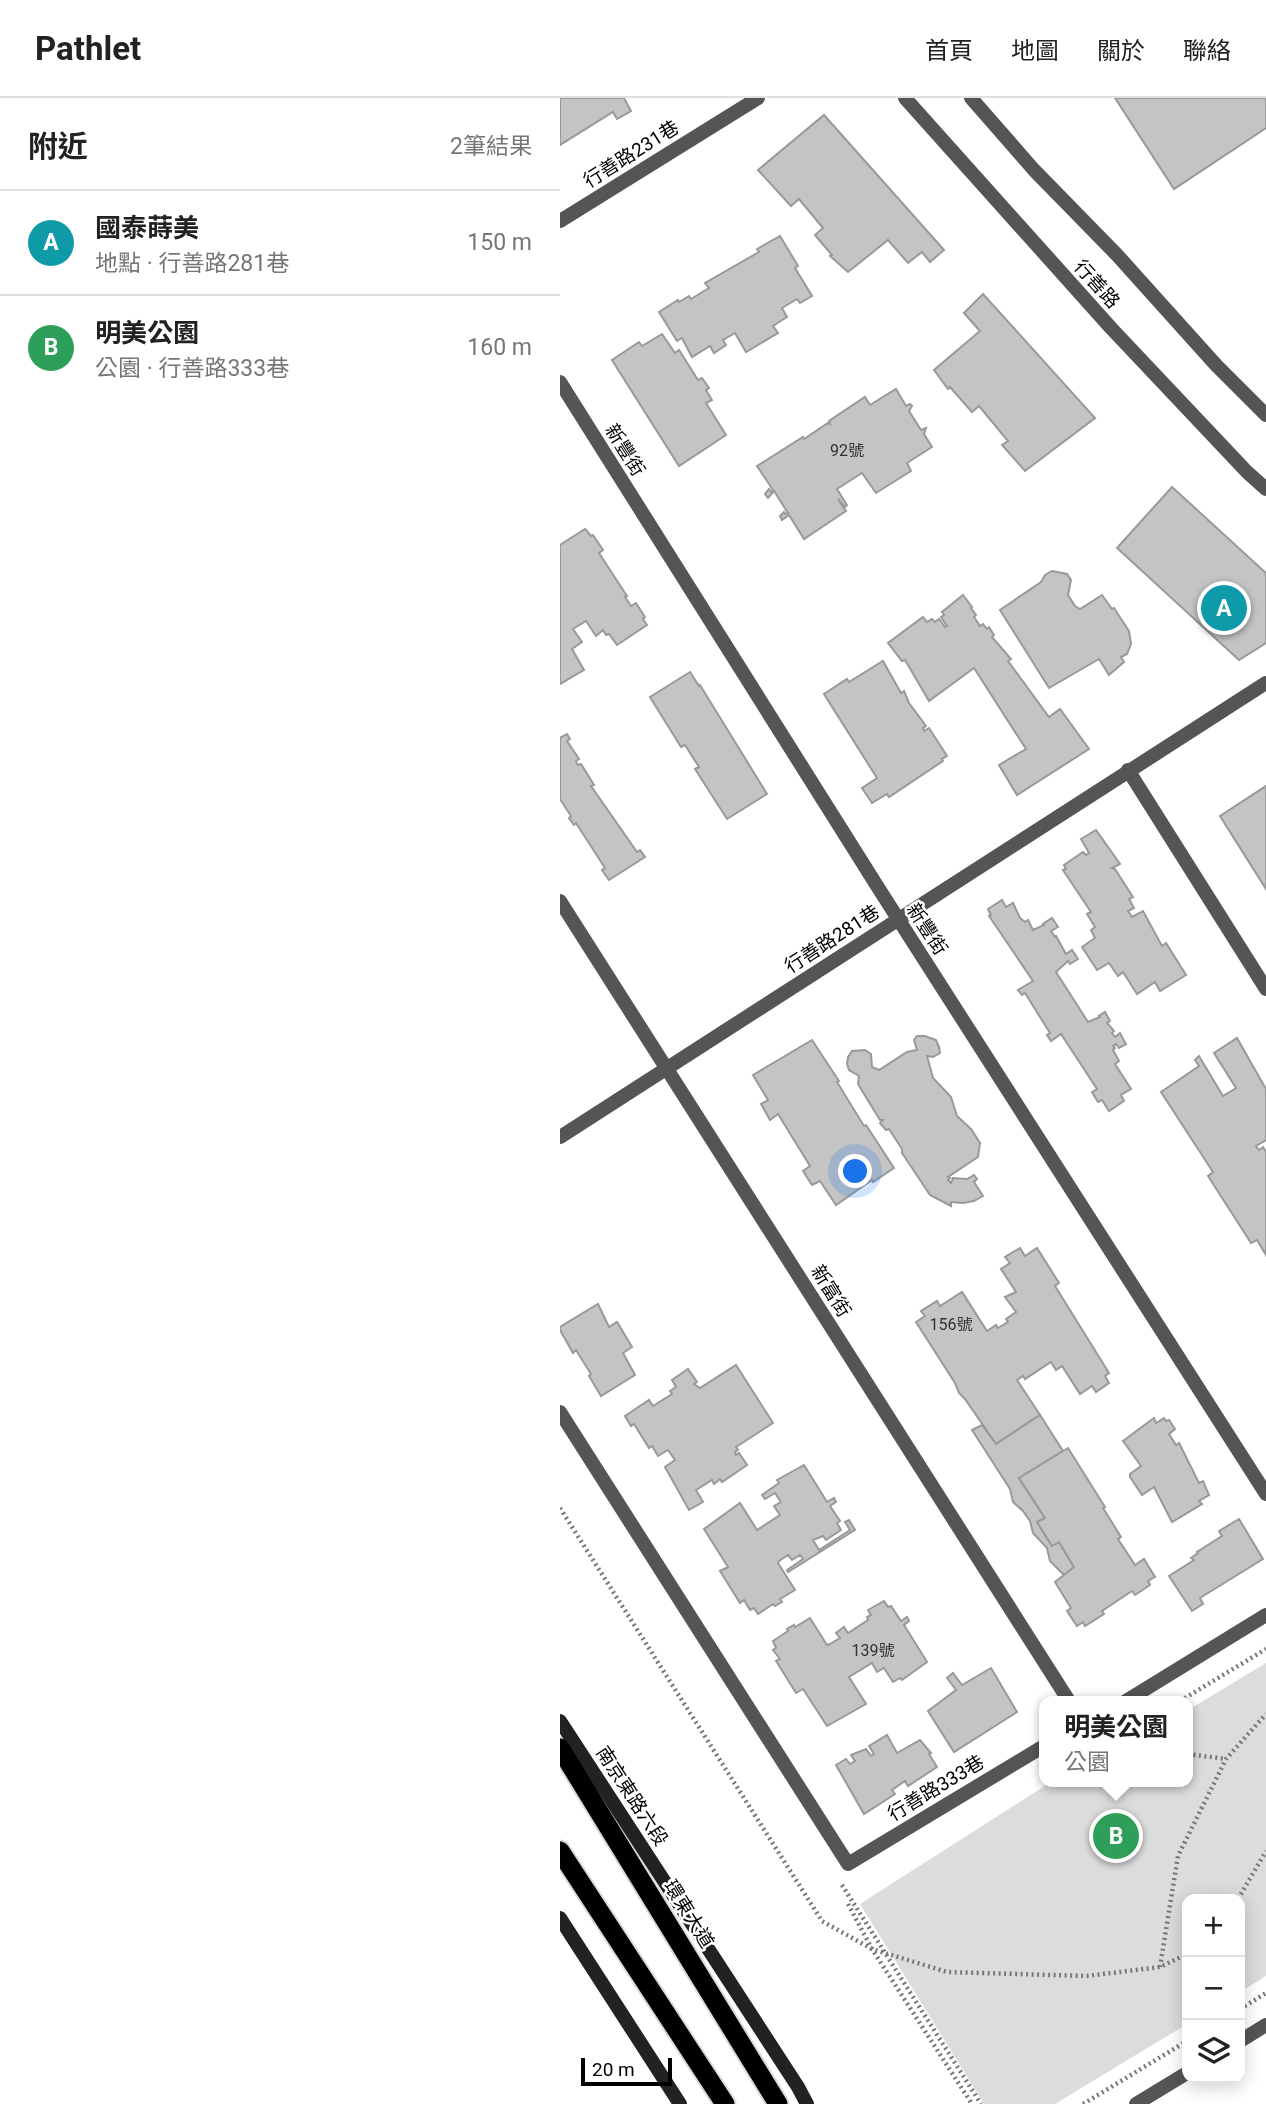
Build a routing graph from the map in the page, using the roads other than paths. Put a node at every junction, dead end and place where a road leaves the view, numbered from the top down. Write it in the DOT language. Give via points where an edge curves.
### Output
graph roads {
  1 [pos="758,98"];
  2 [pos="905,98"];
  3 [pos="971,98"];
  4 [pos="560,221"];
  5 [pos="560,382"];
  6 [pos="1266,415"];
  7 [pos="1266,489"];
  8 [pos="1266,683"];
  9 [pos="1128,770"];
  10 [pos="560,901"];
  11 [pos="898,919"];
  12 [pos="1266,989"];
  13 [pos="667,1069"];
  14 [pos="560,1137"];
  15 [pos="560,1412"];
  16 [pos="1266,1494"];
  17 [pos="1266,1615"];
  18 [pos="1066,1696"];
  19 [pos="1134,1696"];
  20 [pos="560,1721"];
  21 [pos="560,1748"];
  22 [pos="1039,1749"];
  23 [pos="560,1851"];
  24 [pos="560,1918"];
  25 [pos="1266,2025"];
  26 [pos="1245,2038"];
  27 [pos="1182,2076"];
  28 [pos="798,2087"];
  29 [pos="680,2104"];
  30 [pos="725,2104"];
  31 [pos="778,2104"];
  32 [pos="807,2104"];
  33 [pos="817,2104"];
  34 [pos="1136,2104"];
  1 -- 4 [label="street, 行善路231巷"];
  2 -- 7 [label="street, 行善路" via="1111,328"];
  3 -- 6 [label="street, 行善路"];
  5 -- 11 [label="street, 新豐街"];
  8 -- 9 [label="street, 行善路281巷"];
  9 -- 11 [label="street, 行善路281巷"];
  9 -- 12 [label="street"];
  10 -- 13 [label="street, 新富街"];
  11 -- 13 [label="street, 行善路281巷"];
  11 -- 16 [label="street, 新豐街"];
  13 -- 14 [label="street, 行善路281巷"];
  13 -- 18 [label="street, 新富街"];
  15 -- 22 [label="street, 行善路333巷" via="848,1864"];
  17 -- 19 [label="street"];
  20 -- 28 [label="main road, 南京東路六段"];
  21 -- 31 [label="highway, 環東大道"];
  23 -- 30 [label="highway"];
  24 -- 29 [label="main road"];
  25 -- 26 [label="street"];
  27 -- 34 [label="street"];
  28 -- 32 [label="main road, 南京東路六段"];
  28 -- 33 [label="main road"];
}
